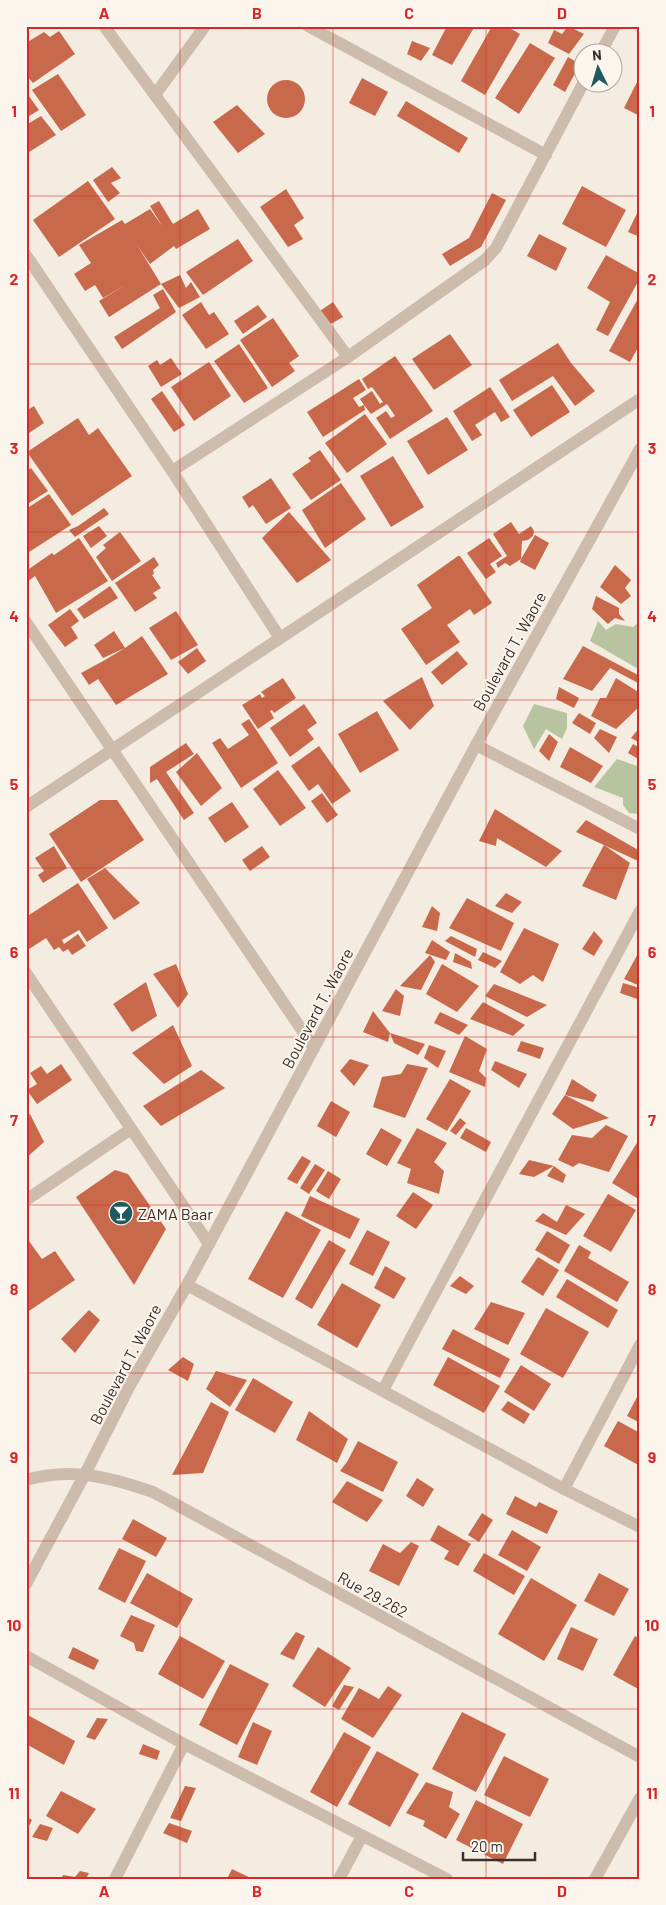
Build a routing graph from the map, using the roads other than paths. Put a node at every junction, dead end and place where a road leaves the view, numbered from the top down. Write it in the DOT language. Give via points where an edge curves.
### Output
graph roads {
  1 [pos="104,26"];
  2 [pos="204,26"];
  3 [pos="308,26"];
  4 [pos="615,26"];
  5 [pos="606,42"];
  6 [pos="579,92"];
  7 [pos="155,95"];
  8 [pos="546,155"];
  9 [pos="26,255"];
  10 [pos="348,357"];
  11 [pos="640,400"];
  12 [pos="640,449"];
  13 [pos="172,471"];
  14 [pos="26,622"];
  15 [pos="280,638"];
  16 [pos="476,745"];
  17 [pos="112,749"];
  18 [pos="26,807"];
  19 [pos="640,829"];
  20 [pos="640,911"];
  21 [pos="26,974"];
  22 [pos="314,1048"];
  23 [pos="131,1129"];
  24 [pos="26,1200"];
  25 [pos="209,1244"];
  26 [pos="187,1285"];
  27 [pos="640,1345"];
  28 [pos="382,1390"];
  29 [pos="86,1474"];
  30 [pos="26,1480"];
  31 [pos="564,1489"];
  32 [pos="640,1528"];
  33 [pos="26,1584"];
  34 [pos="26,1656"];
  35 [pos="184,1744"];
  36 [pos="640,1758"];
  37 [pos="640,1798"];
  38 [pos="362,1836"];
  39 [pos="115,1879"];
  40 [pos="339,1879"];
  41 [pos="447,1879"];
  42 [pos="595,1879"];
  1 -- 7 [label="street"];
  2 -- 7 [label="street"];
  3 -- 8 [label="street"];
  4 -- 5 [label="street"];
  6 -- 8 [label="street"];
  7 -- 10 [label="street"];
  8 -- 10 [label="street" via="496,248 485,260"];
  9 -- 13 [label="street"];
  10 -- 13 [label="street"];
  11 -- 15 [label="street"];
  12 -- 16 [label="street, Boulevard T. Waore"];
  13 -- 15 [label="street"];
  14 -- 17 [label="street"];
  15 -- 17 [label="street"];
  16 -- 19 [label="street"];
  16 -- 22 [label="street, Boulevard T. Waore"];
  17 -- 18 [label="street"];
  17 -- 22 [label="street"];
  20 -- 28 [label="street"];
  21 -- 23 [label="street"];
  22 -- 25 [label="street, Boulevard T. Waore"];
  23 -- 24 [label="street"];
  23 -- 25 [label="street"];
  25 -- 26 [label="street, Boulevard T. Waore"];
  26 -- 28 [label="street"];
  26 -- 29 [label="street, Boulevard T. Waore" via="129,1387"];
  27 -- 31 [label="street"];
  28 -- 31 [label="street"];
  29 -- 30 [label="street, Rue 29.262" via="46,1474"];
  29 -- 33 [label="street, Boulevard T. Waore"];
  29 -- 36 [label="street, Rue 29.262" via="118,1480 153,1492"];
  31 -- 32 [label="street"];
  34 -- 35 [label="street"];
  35 -- 38 [label="street"];
  35 -- 39 [label="street"];
  37 -- 42 [label="street"];
  38 -- 40 [label="street"];
  38 -- 41 [label="street"];
}
